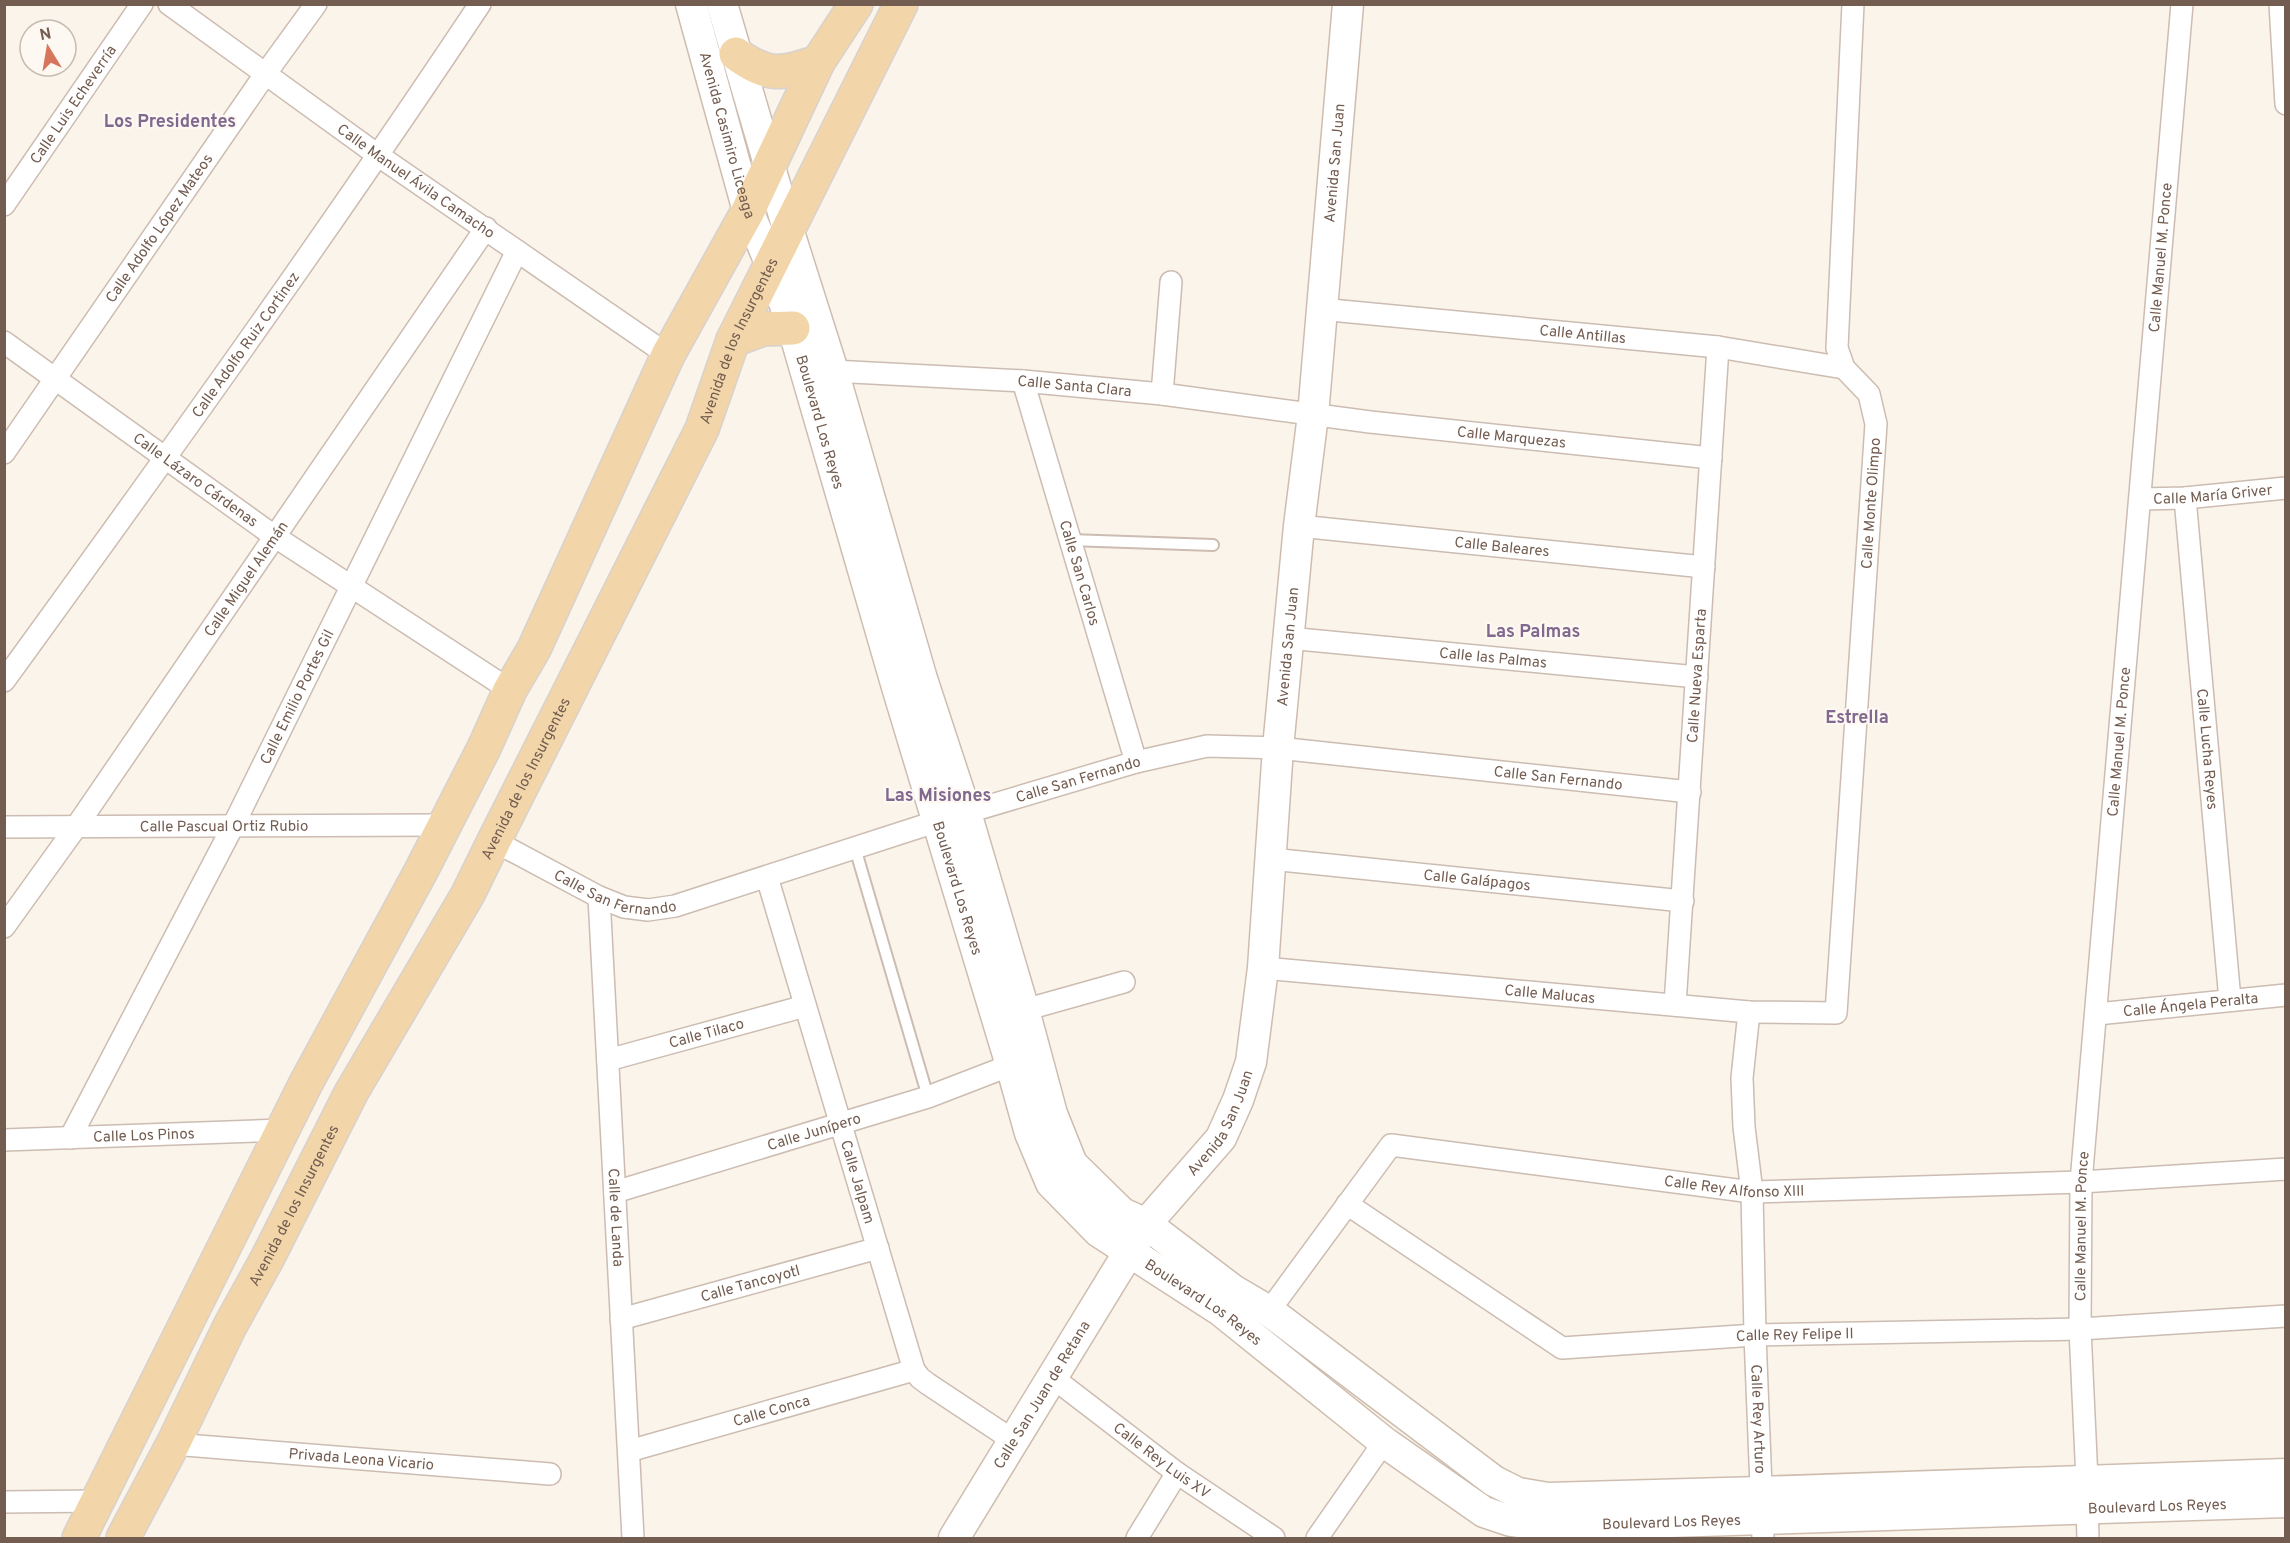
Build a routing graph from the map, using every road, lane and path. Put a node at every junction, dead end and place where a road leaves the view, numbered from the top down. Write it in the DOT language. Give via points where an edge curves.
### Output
graph roads {
  1 [pos="142,4"];
  2 [pos="169,4"];
  3 [pos="316,4"];
  4 [pos="480,4"];
  5 [pos="691,4"];
  6 [pos="722,4"];
  7 [pos="856,4"];
  8 [pos="901,4"];
  9 [pos="1348,4"];
  10 [pos="1853,4"];
  11 [pos="2182,4"];
  12 [pos="2280,4"];
  13 [pos="736,54"];
  14 [pos="818,62"];
  15 [pos="266,73"];
  16 [pos="2286,104"];
  17 [pos="379,156"];
  18 [pos="769,165"];
  19 [pos="4,206"];
  20 [pos="748,211"];
  21 [pos="486,228"];
  22 [pos="788,229"];
  23 [pos="518,251"];
  24 [pos="771,265"];
  25 [pos="1171,282"];
  26 [pos="1320,309"];
  27 [pos="793,328"];
  28 [pos="733,340"];
  29 [pos="4,342"];
  30 [pos="1718,347"];
  31 [pos="668,355"];
  32 [pos="1844,368"];
  33 [pos="833,371"];
  34 [pos="56,378"];
  35 [pos="1023,381"];
  36 [pos="1162,394"];
  37 [pos="1313,415"];
  38 [pos="4,453"];
  39 [pos="166,457"];
  40 [pos="1711,458"];
  41 [pos="2286,488"];
  42 [pos="2185,498"];
  43 [pos="2141,499"];
  44 [pos="860,515"];
  45 [pos="1299,526"];
  46 [pos="274,536"];
  47 [pos="1070,540"];
  48 [pos="1213,545"];
  49 [pos="1704,567"];
  50 [pos="352,588"];
  51 [pos="1288,638"];
  52 [pos="1697,677"];
  53 [pos="4,681"];
  54 [pos="510,690"];
  55 [pos="1278,748"];
  56 [pos="1136,762"];
  57 [pos="1690,792"];
  58 [pos="952,817"];
  59 [pos="443,825"];
  60 [pos="233,826"];
  61 [pos="4,827"];
  62 [pos="76,827"];
  63 [pos="495,841"];
  64 [pos="855,848"];
  65 [pos="1271,859"];
  66 [pos="421,871"];
  67 [pos="766,877"];
  68 [pos="468,894"];
  69 [pos="599,897"];
  70 [pos="1683,901"];
  71 [pos="4,927"];
  72 [pos="1263,969"];
  73 [pos="1124,982"];
  74 [pos="2286,995"];
  75 [pos="2230,1000"];
  76 [pos="1675,1005"];
  77 [pos="805,1006"];
  78 [pos="1024,1010"];
  79 [pos="1749,1012"];
  80 [pos="1836,1013"];
  81 [pos="2097,1014"];
  82 [pos="608,1060"];
  83 [pos="1011,1065"];
  84 [pos="306,1083"];
  85 [pos="351,1093"];
  86 [pos="928,1097"];
  87 [pos="841,1125"];
  88 [pos="282,1130"];
  89 [pos="70,1138"];
  90 [pos="4,1140"];
  91 [pos="2286,1169"];
  92 [pos="2081,1182"];
  93 [pos="615,1192"];
  94 [pos="1752,1192"];
  95 [pos="1347,1204"];
  96 [pos="1146,1224"];
  97 [pos="878,1248"];
  98 [pos="1129,1251"];
  99 [pos="1269,1311"];
  100 [pos="2286,1316"];
  101 [pos="621,1319"];
  102 [pos="2080,1329"];
  103 [pos="1755,1335"];
  104 [pos="914,1370"];
  105 [pos="1052,1377"];
  106 [pos="1014,1441"];
  107 [pos="1384,1442"];
  108 [pos="173,1444"];
  109 [pos="628,1451"];
  110 [pos="1177,1473"];
  111 [pos="550,1474"];
  112 [pos="2286,1474"];
  113 [pos="2087,1494"];
  114 [pos="4,1502"];
  115 [pos="96,1502"];
  116 [pos="2286,1502"];
  117 [pos="1761,1517"];
  118 [pos="79,1539"];
  119 [pos="123,1539"];
  120 [pos="633,1539"];
  121 [pos="954,1539"];
  122 [pos="1137,1539"];
  123 [pos="1274,1539"];
  124 [pos="1317,1539"];
  125 [pos="2088,1539"];
  1 -- 19 [label="street, Calle Luis Echeverría"];
  2 -- 15 [label="street, Calle Manuel Ávila Camacho"];
  3 -- 15 [label="street, Calle Adolfo López Mateos"];
  4 -- 17 [label="street, Calle Adolfo Ruiz Cortinez"];
  5 -- 20 [label="main road, Avenida Casimiro Liceaga"];
  6 -- 13 [label="main road, Avenida Casimiro Liceaga"];
  7 -- 14 [label="main road"];
  8 -- 22 [label="main road, Avenida de los Insurgentes"];
  9 -- 26 [label="main road, Avenida San Juan"];
  10 -- 32 [label="street" via="1837,348"];
  11 -- 43 [label="street, Calle Manuel M. Ponce"];
  12 -- 16 [label="street"];
  13 -- 14 [label="main road" via="755,68 777,73"];
  13 -- 18 [label="main road, Avenida Casimiro Liceaga"];
  14 -- 18 [label="main road"];
  15 -- 17 [label="street, Calle Manuel Ávila Camacho"];
  15 -- 34 [label="street, Calle Adolfo López Mateos"];
  17 -- 21 [label="street, Calle Manuel Ávila Camacho"];
  17 -- 39 [label="street, Calle Adolfo Ruiz Cortinez"];
  18 -- 20 [label="main road"];
  18 -- 22 [label="main road, Avenida Casimiro Liceaga"];
  20 -- 24 [label="main road, Avenida Casimiro Liceaga"];
  20 -- 31 [label="main road"];
  21 -- 23 [label="street, Calle Manuel Ávila Camacho"];
  21 -- 46 [label="street, Calle Miguel Alemán"];
  22 -- 24 [label="main road, Avenida de los Insurgentes"];
  22 -- 33 [label="main road, Boulevard Los Reyes"];
  23 -- 31 [label="street, Calle Manuel Ávila Camacho"];
  23 -- 50 [label="street, Calle Emilio Portes Gil"];
  24 -- 27 [label="main road, Boulevard Los Reyes"];
  24 -- 28 [label="main road, Avenida de los Insurgentes"];
  25 -- 36 [label="street"];
  26 -- 30 [label="street, Calle Antillas"];
  26 -- 37 [label="main road, Avenida San Juan"];
  27 -- 28 [label="main road" via="763,329"];
  27 -- 44 [label="main road, Boulevard Los Reyes"];
  28 -- 63 [label="main road, Avenida de los Insurgentes" via="702,429"];
  29 -- 34 [label="street, Calle Lázaro Cárdenas"];
  30 -- 32 [label="street, Calle Antillas"];
  30 -- 40 [label="street, Calle Nueva Esparta"];
  31 -- 54 [label="main road" via="534,649"];
  32 -- 80 [label="street, Calle Monte Olimpo" via="1869,394 1876,424"];
  33 -- 35 [label="street, Calle Santa Clara"];
  33 -- 44 [label="main road, Boulevard Los Reyes"];
  34 -- 38 [label="street, Calle Adolfo López Mateos"];
  34 -- 39 [label="street, Calle Lázaro Cárdenas"];
  35 -- 36 [label="street, Calle Santa Clara"];
  35 -- 47 [label="street, Calle San Carlos"];
  36 -- 37 [label="street, Calle Santa Clara"];
  37 -- 40 [label="street, Calle Marquezas"];
  37 -- 45 [label="main road, Avenida San Juan"];
  39 -- 46 [label="street, Calle Lázaro Cárdenas"];
  39 -- 53 [label="street, Calle Adolfo Ruiz Cortinez"];
  40 -- 49 [label="street, Calle Nueva Esparta"];
  41 -- 42 [label="street, Calle María Griver"];
  42 -- 43 [label="street, Calle María Griver"];
  42 -- 75 [label="street, Calle Lucha Reyes"];
  43 -- 81 [label="street, Calle Manuel M. Ponce"];
  44 -- 58 [label="main road, Boulevard Los Reyes"];
  45 -- 49 [label="street, Calle Baleares"];
  45 -- 51 [label="main road, Avenida San Juan"];
  46 -- 50 [label="street, Calle Lázaro Cárdenas"];
  46 -- 62 [label="street, Calle Miguel Alemán"];
  47 -- 48 [label="lane"];
  47 -- 56 [label="street, Calle San Carlos"];
  49 -- 52 [label="street, Calle Nueva Esparta"];
  50 -- 54 [label="street, Calle Lázaro Cárdenas"];
  50 -- 60 [label="street, Calle Emilio Portes Gil"];
  51 -- 52 [label="street, Calle las Palmas"];
  51 -- 55 [label="main road, Avenida San Juan"];
  52 -- 57 [label="street, Calle Nueva Esparta"];
  54 -- 59 [label="main road"];
  55 -- 56 [label="street, Calle San Fernando" via="1207,746"];
  55 -- 57 [label="street, Calle San Fernando"];
  55 -- 65 [label="main road, Avenida San Juan"];
  56 -- 58 [label="street, Calle San Fernando"];
  57 -- 70 [label="street, Calle Nueva Esparta"];
  58 -- 64 [label="street, Calle San Fernando"];
  58 -- 78 [label="main road, Boulevard Los Reyes"];
  58 -- 83 [label="main road, Boulevard Los Reyes"];
  59 -- 60 [label="street, Calle Pascual Ortiz Rubio"];
  59 -- 66 [label="main road"];
  60 -- 62 [label="street, Calle Pascual Ortiz Rubio"];
  60 -- 89 [label="street, Calle Emilio Portes Gil"];
  61 -- 62 [label="street, Calle Pascual Ortiz Rubio"];
  62 -- 71 [label="street, Calle Miguel Alemán"];
  63 -- 68 [label="main road, Avenida de los Insurgentes"];
  63 -- 69 [label="street, Calle San Fernando"];
  64 -- 67 [label="street, Calle San Fernando"];
  64 -- 86 [label="lane"];
  65 -- 70 [label="street, Calle Galápagos"];
  65 -- 72 [label="main road, Avenida San Juan"];
  66 -- 68 [label="main road" via="425,888 438,898 454,900"];
  66 -- 84 [label="main road"];
  67 -- 69 [label="street, Calle San Fernando" via="675,906 648,910 624,907"];
  67 -- 77 [label="street, Calle Jalpam"];
  68 -- 85 [label="main road, Avenida de los Insurgentes"];
  69 -- 82 [label="street, Calle de Landa"];
  70 -- 76 [label="street, Calle Nueva Esparta"];
  72 -- 76 [label="street, Calle Malucas"];
  72 -- 96 [label="main road, Avenida San Juan" via="1251,1062 1221,1138"];
  73 -- 78 [label="street"];
  74 -- 75 [label="street, Calle Ángela Peralta"];
  75 -- 81 [label="street, Calle Ángela Peralta"];
  76 -- 79 [label="street, Calle Malucas"];
  77 -- 82 [label="street, Calle Tilaco"];
  77 -- 87 [label="street, Calle Jalpam"];
  78 -- 96 [label="main road, Boulevard Los Reyes" via="1052,1114 1072,1164 1122,1213"];
  79 -- 80 [label="street, Calle Malucas"];
  79 -- 94 [label="street, Calle Rey Arturo" via="1742,1078"];
  81 -- 92 [label="street, Calle Manuel M. Ponce"];
  82 -- 93 [label="street, Calle de Landa"];
  83 -- 86 [label="street, Calle Junípero"];
  83 -- 98 [label="main road, Boulevard Los Reyes" via="1030,1133 1051,1183 1099,1232"];
  84 -- 85 [label="main road" via="321,1078 335,1081"];
  84 -- 88 [label="main road"];
  85 -- 108 [label="main road, Avenida de los Insurgentes"];
  86 -- 87 [label="street, Calle Junípero"];
  87 -- 93 [label="street, Calle Junípero"];
  87 -- 97 [label="street, Calle Jalpam"];
  88 -- 89 [label="street, Calle Los Pinos"];
  88 -- 115 [label="main road"];
  89 -- 90 [label="street, Calle Los Pinos"];
  91 -- 92 [label="street, Calle Rey Alfonso XIII"];
  92 -- 94 [label="street, Calle Rey Alfonso XIII"];
  92 -- 102 [label="street, Calle Manuel M. Ponce"];
  93 -- 101 [label="street, Calle de Landa"];
  94 -- 95 [label="street, Calle Rey Alfonso XIII" via="1391,1146"];
  94 -- 103 [label="street, Calle Rey Arturo"];
  95 -- 99 [label="street, Calle Rey Alfonso XIII"];
  95 -- 103 [label="street, Calle Rey Felipe II" via="1562,1348"];
  96 -- 98 [label="main road, Avenida San Juan"];
  96 -- 99 [label="main road, Boulevard Los Reyes" via="1233,1290"];
  97 -- 101 [label="street, Calle Tancoyotl"];
  97 -- 104 [label="street, Calle Jalpam"];
  98 -- 105 [label="main road, Calle San Juan de Retana"];
  98 -- 107 [label="main road, Boulevard Los Reyes" via="1221,1311"];
  99 -- 117 [label="main road, Boulevard Los Reyes" via="1494,1481 1518,1493"];
  100 -- 102 [label="street, Calle Rey Felipe II"];
  101 -- 109 [label="street, Calle de Landa"];
  102 -- 103 [label="street, Calle Rey Felipe II"];
  102 -- 113 [label="street, Calle Manuel M. Ponce"];
  103 -- 117 [label="street, Calle Rey Arturo"];
  104 -- 106 [label="street" via="928,1384"];
  104 -- 109 [label="street, Calle Conca"];
  105 -- 106 [label="main road, Calle San Juan de Retana"];
  105 -- 110 [label="street, Calle Rey Luis XV"];
  106 -- 121 [label="main road, Calle San Juan de Retana"];
  107 -- 117 [label="main road, Boulevard Los Reyes" via="1484,1512 1511,1521 1546,1526"];
  107 -- 124 [label="street"];
  108 -- 111 [label="street, Privada Leona Vicario"];
  108 -- 119 [label="main road, Avenida de los Insurgentes"];
  109 -- 120 [label="street, Calle de Landa"];
  110 -- 122 [label="street"];
  110 -- 123 [label="street, Calle Rey Luis XV"];
  112 -- 113 [label="main road, Boulevard Los Reyes"];
  113 -- 116 [label="main road, Boulevard Los Reyes"];
  113 -- 117 [label="main road, Boulevard Los Reyes"];
  113 -- 125 [label="street, Calle Manuel M. Ponce"];
  114 -- 115 [label="street"];
  115 -- 118 [label="main road"];
}
